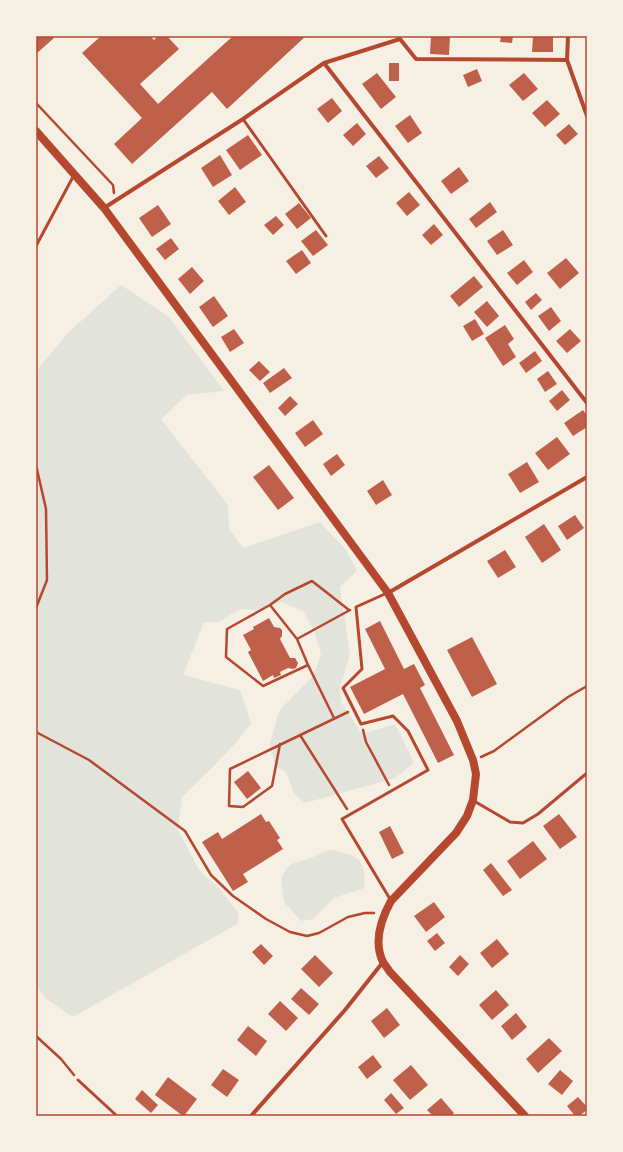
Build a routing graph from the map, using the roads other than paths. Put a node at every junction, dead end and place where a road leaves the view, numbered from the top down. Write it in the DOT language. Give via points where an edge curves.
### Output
graph roads {
  1 [pos="568,36"];
  2 [pos="400,37"];
  3 [pos="567,60"];
  4 [pos="324,63"];
  5 [pos="587,116"];
  6 [pos="243,119"];
  7 [pos="36,130"];
  8 [pos="74,173"];
  9 [pos="104,208"];
  10 [pos="326,236"];
  11 [pos="36,246"];
  12 [pos="587,403"];
  13 [pos="587,477"];
  14 [pos="388,593"];
  15 [pos="587,773"];
  16 [pos="472,800"];
  17 [pos="391,901"];
  18 [pos="383,962"];
  19 [pos="78,1080"];
  20 [pos="117,1116"];
  21 [pos="251,1116"];
  22 [pos="525,1116"];
  1 -- 3 [label="street"];
  2 -- 3 [label="street" via="416,59"];
  2 -- 4 [label="street"];
  3 -- 5 [label="street"];
  4 -- 6 [label="street"];
  4 -- 12 [label="street"];
  6 -- 9 [label="street"];
  6 -- 10 [label="lane"];
  7 -- 8 [label="main road"];
  8 -- 9 [label="main road"];
  8 -- 11 [label="lane"];
  9 -- 14 [label="main road"];
  13 -- 14 [label="street"];
  14 -- 16 [label="main road" via="457,721 473,760 476,774"];
  14 -- 17 [label="lane" via="356,607 362,669 343,688 361,724 393,716 408,731 428,770 342,819"];
  15 -- 16 [label="lane" via="538,814 523,823 510,822"];
  16 -- 17 [label="main road" via="467,816 456,833"];
  17 -- 18 [label="main road" via="384,914 378,940"];
  18 -- 21 [label="street" via="345,1010"];
  18 -- 22 [label="main road"];
  19 -- 20 [label="lane"];
}
